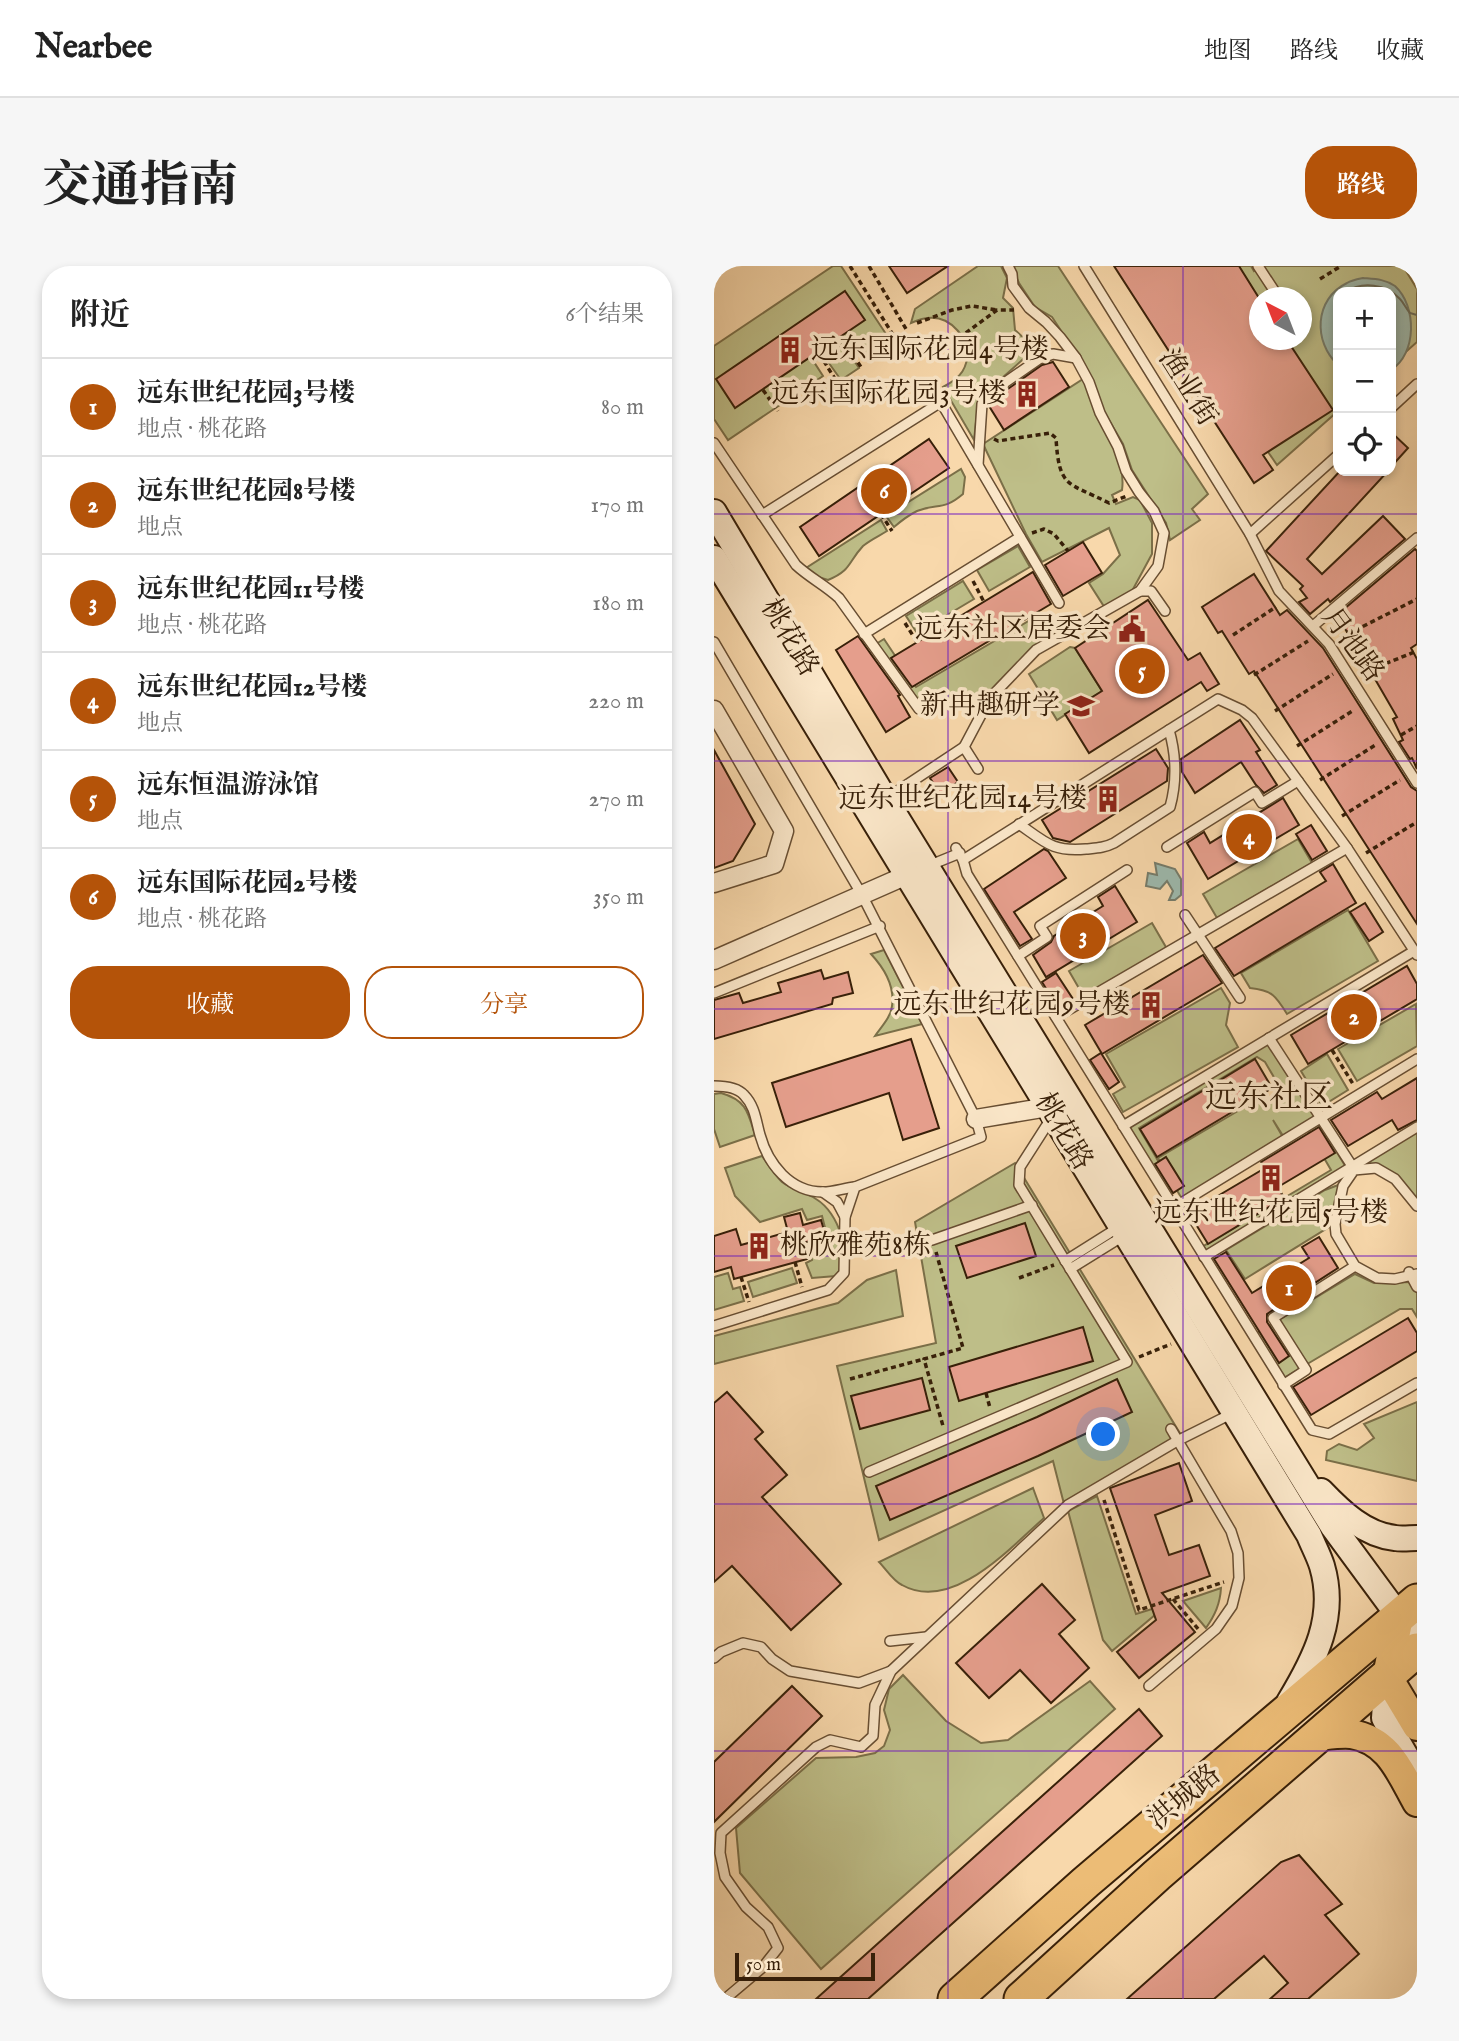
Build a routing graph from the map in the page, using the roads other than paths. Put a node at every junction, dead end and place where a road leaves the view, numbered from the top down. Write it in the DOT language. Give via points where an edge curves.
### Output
graph roads {
  1 [pos="719,266"];
  2 [pos="1008,266"];
  3 [pos="1084,266"];
  4 [pos="1258,266"];
  5 [pos="714,270"];
  6 [pos="1272,287"];
  7 [pos="1076,358"];
  8 [pos="1417,384"];
  9 [pos="932,387"];
  10 [pos="941,402"];
  11 [pos="1396,403"];
  12 [pos="714,443"];
  13 [pos="1333,459"];
  14 [pos="978,465"];
  15 [pos="714,512"];
  16 [pos="762,515"];
  17 [pos="1250,534"];
  18 [pos="1020,537"];
  19 [pos="1417,538"];
  20 [pos="714,558"];
  21 [pos="1140,591"];
  22 [pos="1059,603"];
  23 [pos="1165,611"];
  24 [pos="1316,630"];
  25 [pos="864,634"];
  26 [pos="714,642"];
  27 [pos="919,709"];
  28 [pos="714,710"];
  29 [pos="1169,730"];
  30 [pos="964,747"];
  31 [pos="978,769"];
  32 [pos="1298,781"];
  33 [pos="1417,783"];
  34 [pos="885,799"];
  35 [pos="1020,824"];
  36 [pos="1167,847"];
  37 [pos="1346,848"];
  38 [pos="960,854"];
  39 [pos="1127,870"];
  40 [pos="917,871"];
  41 [pos="714,883"];
  42 [pos="862,895"];
  43 [pos="1185,915"];
  44 [pos="880,926"];
  45 [pos="1198,934"];
  46 [pos="1415,953"];
  47 [pos="1018,956"];
  48 [pos="714,960"];
  49 [pos="714,993"];
  50 [pos="1240,998"];
  51 [pos="1056,1017"];
  52 [pos="1269,1038"];
  53 [pos="1417,1059"];
  54 [pos="714,1086"];
  55 [pos="1050,1111"];
  56 [pos="1320,1118"];
  57 [pos="976,1119"];
  58 [pos="1123,1126"];
  59 [pos="1417,1127"];
  60 [pos="1354,1170"];
  61 [pos="855,1187"];
  62 [pos="823,1192"];
  63 [pos="1032,1205"];
  64 [pos="1417,1206"];
  65 [pos="1173,1208"];
  66 [pos="845,1217"];
  67 [pos="1123,1230"];
  68 [pos="932,1240"];
  69 [pos="1204,1257"];
  70 [pos="1068,1265"];
  71 [pos="1355,1266"];
  72 [pos="1412,1274"];
  73 [pos="1417,1287"];
  74 [pos="714,1325"];
  75 [pos="1417,1383"];
  76 [pos="1283,1385"];
  77 [pos="1234,1412"];
  78 [pos="1171,1429"];
  79 [pos="1177,1441"];
  80 [pos="1291,1459"];
  81 [pos="869,1472"];
  82 [pos="1417,1538"];
  83 [pos="1411,1619"];
  84 [pos="926,1637"];
  85 [pos="890,1641"];
  86 [pos="1417,1650"];
  87 [pos="714,1658"];
  88 [pos="891,1671"];
  89 [pos="1387,1676"];
  90 [pos="1149,1686"];
  91 [pos="1278,1720"];
  92 [pos="1417,1726"];
  93 [pos="1318,1736"];
  94 [pos="1417,1775"];
  95 [pos="1417,1802"];
  96 [pos="718,1832"];
  97 [pos="725,1999"];
  98 [pos="955,1999"];
  99 [pos="1021,1999"];
  1 -- 5 [label="lane"];
  2 -- 7 [label="lane" via="1013,286"];
  3 -- 17 [label="lane, 渔业街"];
  4 -- 6 [label="lane"];
  7 -- 14 [label="lane" via="1053,354 1039,359 990,393 982,404"];
  7 -- 21 [label="lane" via="1126,471 1164,533 1158,566"];
  8 -- 11 [label="lane"];
  9 -- 10 [label="lane"];
  10 -- 14 [label="lane"];
  10 -- 16 [label="lane"];
  12 -- 16 [label="lane"];
  13 -- 17 [label="lane"];
  14 -- 18 [label="lane"];
  15 -- 34 [label="main road, 桃花路"];
  16 -- 25 [label="lane" via="796,565 839,598"];
  17 -- 24 [label="lane, 月池路" via="1279,591"];
  18 -- 22 [label="lane"];
  18 -- 25 [label="lane"];
  19 -- 24 [label="lane"];
  20 -- 40 [label="main road, 桃花路"];
  21 -- 23 [label="lane" via="1151,591"];
  21 -- 30 [label="lane" via="1036,650 990,698"];
  24 -- 33 [label="lane, 月池路"];
  25 -- 27 [label="lane"];
  26 -- 42 [label="lane"];
  28 -- 41 [label="street" via="784,831 774,864"];
  29 -- 32 [label="lane" via="1218,699 1252,718"];
  29 -- 35 [label="lane"];
  29 -- 35 [label="lane" via="1174,782 1170,807 1114,843 1105,848 1056,849"];
  30 -- 31 [label="lane"];
  30 -- 34 [label="lane"];
  32 -- 36 [label="lane" via="1262,803 1255,792"];
  32 -- 37 [label="lane"];
  34 -- 40 [label="main road, 桃花路"];
  35 -- 38 [label="lane"];
  37 -- 45 [label="lane"];
  37 -- 46 [label="lane"];
  38 -- 40 [label="lane"];
  38 -- 47 [label="lane" via="967,874"];
  39 -- 47 [label="lane" via="1040,926 1047,937"];
  40 -- 42 [label="street"];
  40 -- 55 [label="main road, 桃花路"];
  40 -- 80 [label="main road, 桃花路"];
  42 -- 44 [label="lane"];
  42 -- 48 [label="street"];
  43 -- 45 [label="lane"];
  44 -- 49 [label="lane"];
  44 -- 57 [label="lane"];
  45 -- 50 [label="lane"];
  45 -- 51 [label="lane"];
  46 -- 52 [label="lane"];
  47 -- 51 [label="lane"];
  51 -- 58 [label="lane"];
  52 -- 56 [label="lane"];
  52 -- 58 [label="lane"];
  53 -- 56 [label="lane"];
  54 -- 62 [label="lane" via="743,1093 753,1106 765,1151 783,1176 799,1187"];
  55 -- 57 [label="street"];
  55 -- 63 [label="lane" via="1020,1167 1019,1185"];
  55 -- 67 [label="main road, 桃花路"];
  56 -- 60 [label="lane"];
  56 -- 65 [label="lane"];
  57 -- 61 [label="lane" via="981,1137"];
  58 -- 65 [label="lane"];
  59 -- 60 [label="lane"];
  60 -- 64 [label="lane" via="1376,1168 1395,1179"];
  60 -- 69 [label="lane"];
  60 -- 71 [label="lane" via="1343,1186 1335,1224"];
  61 -- 62 [label="lane"];
  61 -- 66 [label="lane"];
  62 -- 66 [label="lane" via="837,1202"];
  63 -- 68 [label="lane"];
  63 -- 70 [label="lane"];
  65 -- 69 [label="lane"];
  66 -- 74 [label="lane" via="844,1273 828,1290"];
  67 -- 70 [label="lane"];
  67 -- 77 [label="main road, 桃花路"];
  69 -- 76 [label="lane"];
  70 -- 81 [label="lane" via="1128,1362"];
  71 -- 72 [label="lane" via="1377,1278"];
  71 -- 76 [label="lane" via="1273,1318 1306,1370"];
  72 -- 73 [label="lane"];
  75 -- 76 [label="lane" via="1329,1433 1312,1430"];
  77 -- 79 [label="lane"];
  77 -- 91 [label="main road, 桃花路" via="1308,1535 1322,1566 1327,1595 1324,1627 1310,1667"];
  78 -- 79 [label="lane"];
  79 -- 84 [label="lane" via="1068,1505"];
  79 -- 90 [label="lane" via="1231,1531 1239,1578 1232,1606 1216,1629"];
  80 -- 82 [label="main road" via="1362,1527 1393,1538"];
  80 -- 83 [label="main road, 桃花路" via="1333,1527"];
  83 -- 86 [label="main road"];
  83 -- 89 [label="main road"];
  83 -- 91 [label="highway, 洪城路"];
  84 -- 85 [label="lane"];
  84 -- 88 [label="lane"];
  86 -- 89 [label="highway, 洪城路"];
  87 -- 88 [label="lane" via="743,1643 761,1647 790,1671 859,1683"];
  88 -- 96 [label="lane" via="875,1705 873,1736 861,1747 830,1740 816,1747"];
  89 -- 92 [label="main road"];
  89 -- 93 [label="highway, 洪城路"];
  89 -- 94 [label="main road" via="1384,1718"];
  91 -- 98 [label="highway, 洪城路"];
  93 -- 95 [label="main road" via="1350,1734 1376,1742 1394,1761"];
  93 -- 99 [label="highway, 洪城路"];
  96 -- 97 [label="lane" via="725,1877 746,1907 768,1927 778,1948"];
}
